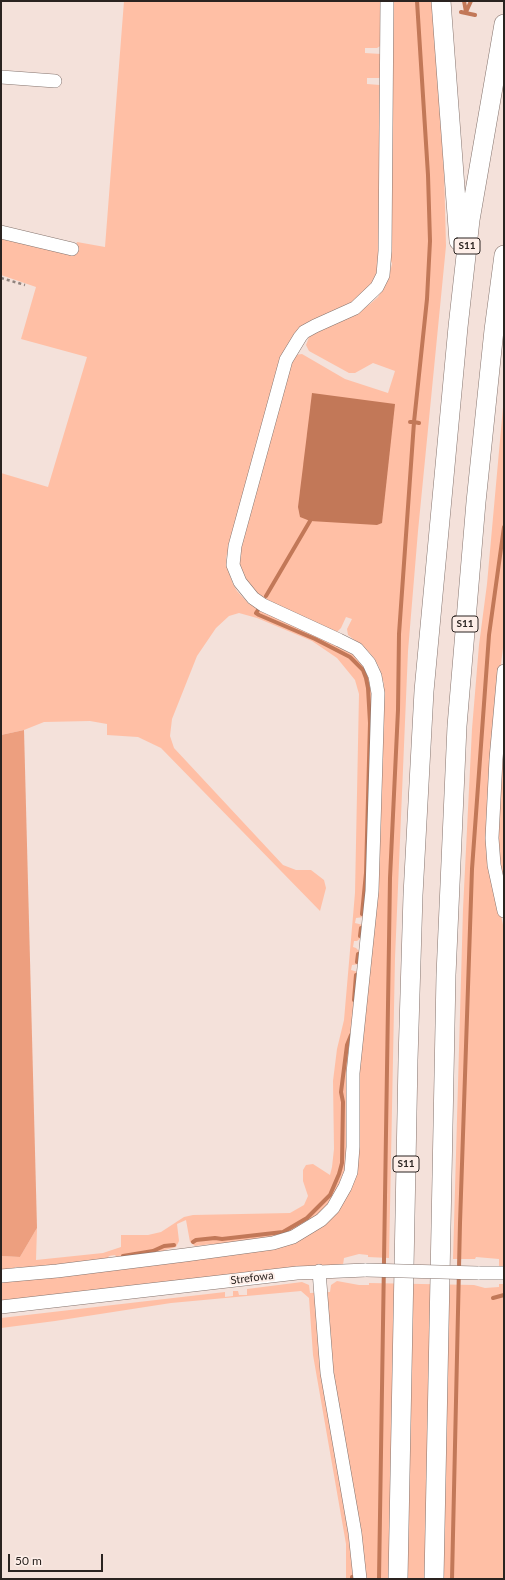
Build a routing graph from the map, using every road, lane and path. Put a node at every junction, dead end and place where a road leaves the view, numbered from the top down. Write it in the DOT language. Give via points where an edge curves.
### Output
graph roads {
  1 [pos="387,1"];
  2 [pos="441,1"];
  3 [pos="504,24"];
  4 [pos="1,77"];
  5 [pos="55,81"];
  6 [pos="1,232"];
  7 [pos="72,250"];
  8 [pos="504,255"];
  9 [pos="1,278"];
  10 [pos="25,285"];
  11 [pos="504,290"];
  12 [pos="458,327"];
  13 [pos="494,330"];
  14 [pos="504,671"];
  15 [pos="504,911"];
  16 [pos="319,1271"];
  17 [pos="504,1273"];
  18 [pos="1,1276"];
  19 [pos="1,1307"];
  20 [pos="360,1579"];
  21 [pos="398,1579"];
  22 [pos="434,1579"];
  1 -- 18 [label="street" via="383,276 377,287 355,308 304,332 286,360 235,546 233,565 240,582 252,598 357,649 369,663 375,676 378,693 372,891 353,1073 351,1172 332,1208 321,1220 293,1237 273,1243"];
  2 -- 12 [label="highway" via="457,208"];
  3 -- 12 [label="highway, S11" via="474,192"];
  4 -- 5 [label="street"];
  6 -- 7 [label="street"];
  8 -- 13 [label="highway, S11"];
  9 -- 10 [label="path"];
  11 -- 13 [label="highway"];
  12 -- 21 [label="highway, S11" via="427,646 413,895"];
  13 -- 22 [label="highway, S11" via="457,726 446,975"];
  14 -- 15 [label="street" via="492,838 494,864"];
  16 -- 17 [label="street, Strefowa, bridge"];
  16 -- 19 [label="street, Strefowa"];
  16 -- 20 [label="street" via="327,1373 355,1533"];
}
